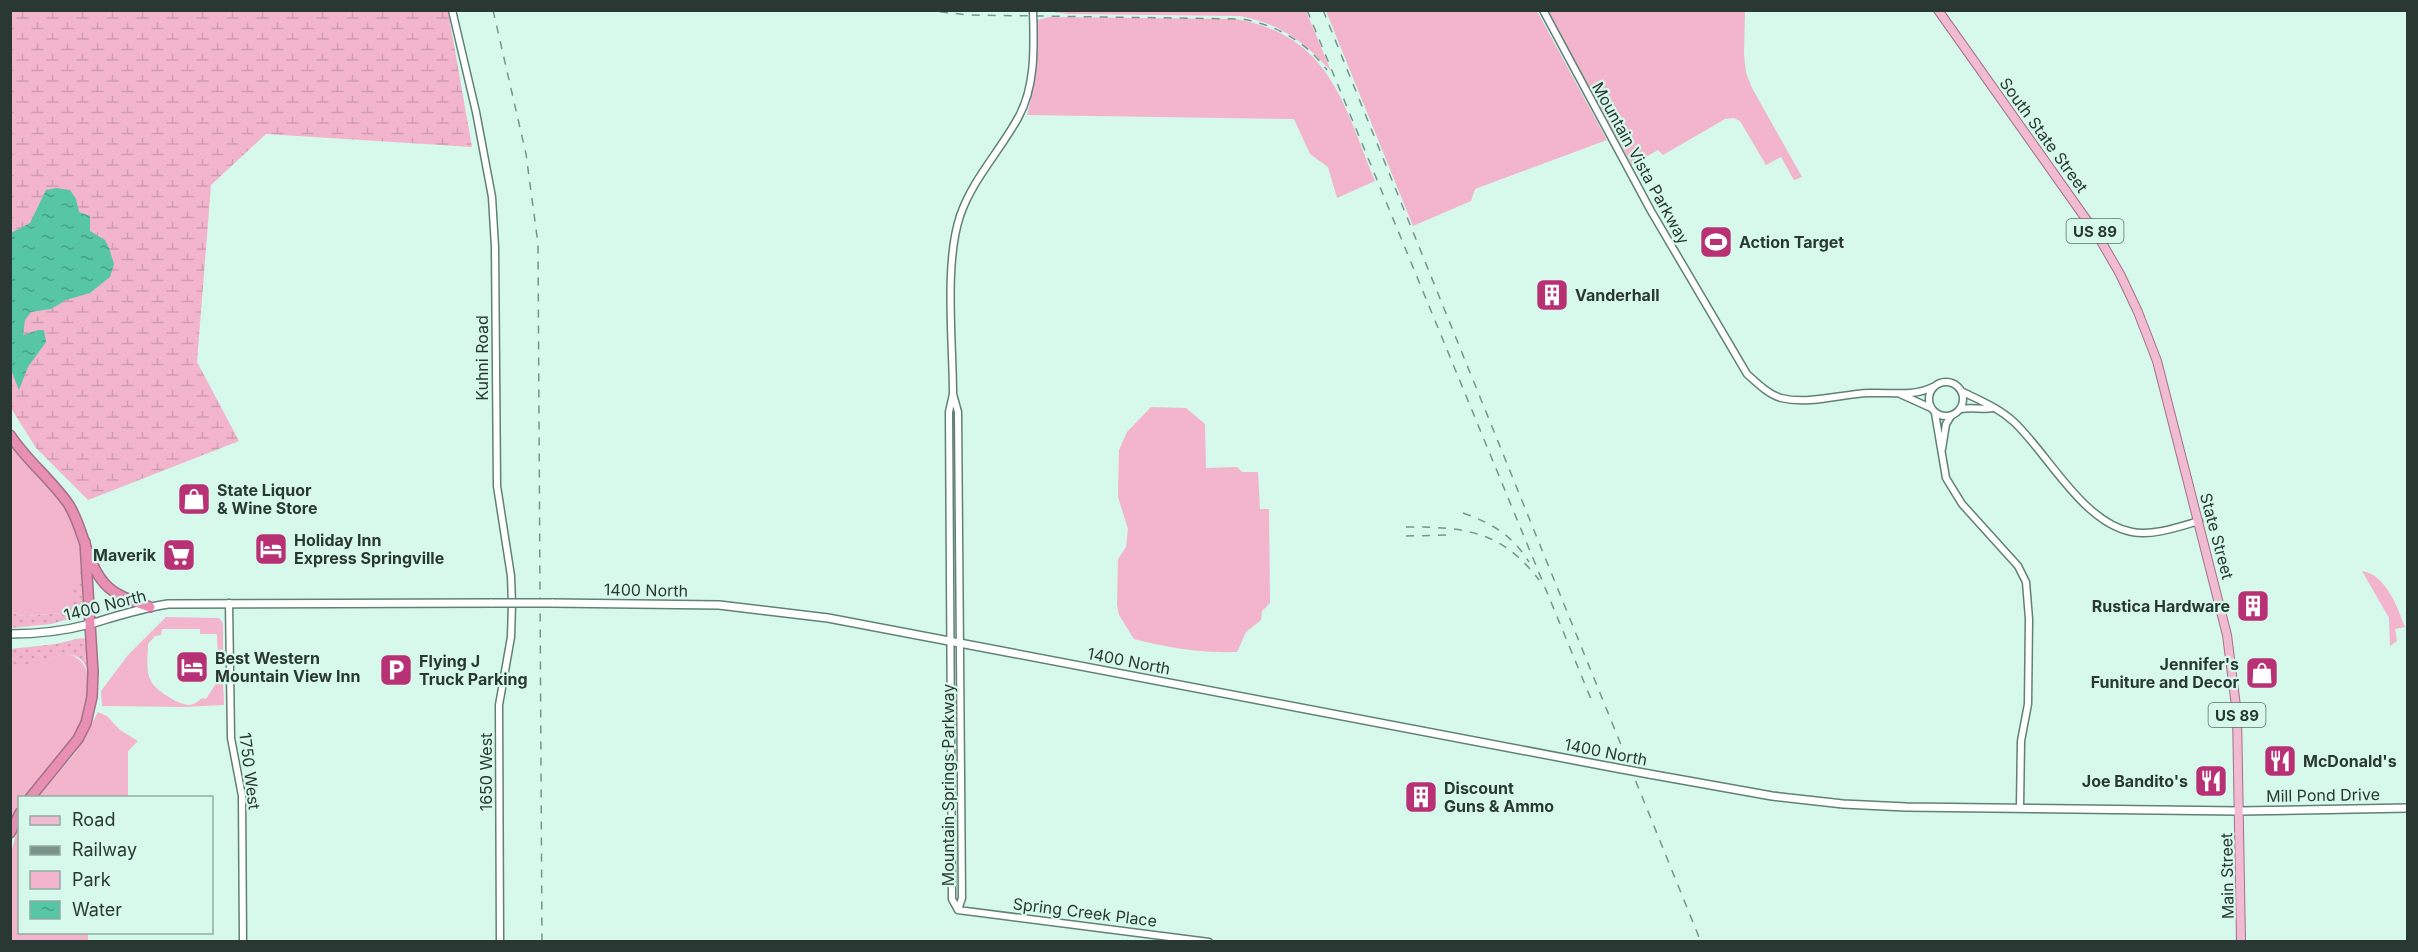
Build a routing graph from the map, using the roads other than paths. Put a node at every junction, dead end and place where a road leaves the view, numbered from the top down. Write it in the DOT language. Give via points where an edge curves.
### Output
graph roads {
  1 [pos="453,10"];
  2 [pos="1033,10"];
  3 [pos="1543,10"];
  4 [pos="1938,10"];
  5 [pos="1933,387"];
  6 [pos="1963,392"];
  7 [pos="953,394"];
  8 [pos="1900,394"];
  9 [pos="1994,408"];
  10 [pos="1960,409"];
  11 [pos="1933,410"];
  12 [pos="1951,416"];
  13 [pos="10,435"];
  14 [pos="1941,450"];
  15 [pos="2189,483"];
  16 [pos="2199,521"];
  17 [pos="85,542"];
  18 [pos="229,603"];
  19 [pos="512,604"];
  20 [pos="150,606"];
  21 [pos="89,624"];
  22 [pos="14,634"];
  23 [pos="950,640"];
  24 [pos="960,642"];
  25 [pos="32,796"];
  26 [pos="2020,807"];
  27 [pos="2408,808"];
  28 [pos="2240,811"];
  29 [pos="18,817"];
  30 [pos="10,833"];
  31 [pos="958,910"];
  32 [pos="243,942"];
  33 [pos="500,942"];
  34 [pos="1209,942"];
  35 [pos="2241,942"];
  1 -- 19 [label="street, Kuhni Road" via="492,196 497,486"];
  2 -- 7 [label="street" via="1032,74 1026,101 969,195 955,234"];
  3 -- 8 [label="street, Mountain Vista Parkway" via="1651,211 1747,374 1777,396 1800,400"];
  4 -- 15 [label="main road, South State Street / US 89" via="2072,197 2120,274 2157,361"];
  5 -- 6 [label="street" via="1949,381"];
  5 -- 8 [label="street, Mountain Vista Parkway"];
  5 -- 11 [label="street" via="1929,397"];
  6 -- 9 [label="street"];
  6 -- 10 [label="street"];
  7 -- 23 [label="street, Mountain Springs Parkway" via="949,412"];
  7 -- 24 [label="street, Mountain Springs Parkway" via="958,412"];
  8 -- 11 [label="street, Mountain Vista Parkway"];
  9 -- 10 [label="street"];
  9 -- 16 [label="street" via="2014,422 2084,503 2111,526 2133,533 2150,533"];
  10 -- 12 [label="street"];
  11 -- 12 [label="street"];
  11 -- 14 [label="street"];
  12 -- 14 [label="street"];
  13 -- 17 [label="highway" via="68,504"];
  14 -- 26 [label="street" via="1944,472 1953,490 2018,566 2026,582 2028,694 2020,757"];
  15 -- 16 [label="main road, State Street / US 89"];
  16 -- 28 [label="main road, State Street / US 89" via="2233,668"];
  17 -- 20 [label="highway" via="105,584 126,598"];
  17 -- 21 [label="highway"];
  18 -- 20 [label="main road, 1400 North"];
  18 -- 23 [label="main road, 1400 North, bridge" via="668,603 761,609"];
  18 -- 32 [label="street, 1750 West" via="231,738 242,796"];
  19 -- 33 [label="street, 1650 West" via="500,705"];
  20 -- 21 [label="main road, 1400 North"];
  21 -- 22 [label="main road, 1400 North"];
  21 -- 25 [label="highway" via="93,672 86,723 78,739"];
  23 -- 24 [label="main road, 1400 North"];
  23 -- 31 [label="street, Mountain Springs Parkway" via="952,899"];
  24 -- 26 [label="main road, 1400 North, bridge" via="1742,791 1843,804"];
  24 -- 31 [label="street, Mountain Springs Parkway" via="962,898"];
  26 -- 28 [label="main road, 1400 North"];
  27 -- 28 [label="main road, Mill Pond Drive"];
  28 -- 35 [label="main road, Main Street / US 89"];
  29 -- 30 [label="highway"];
  31 -- 34 [label="street, Spring Creek Place"];
}
